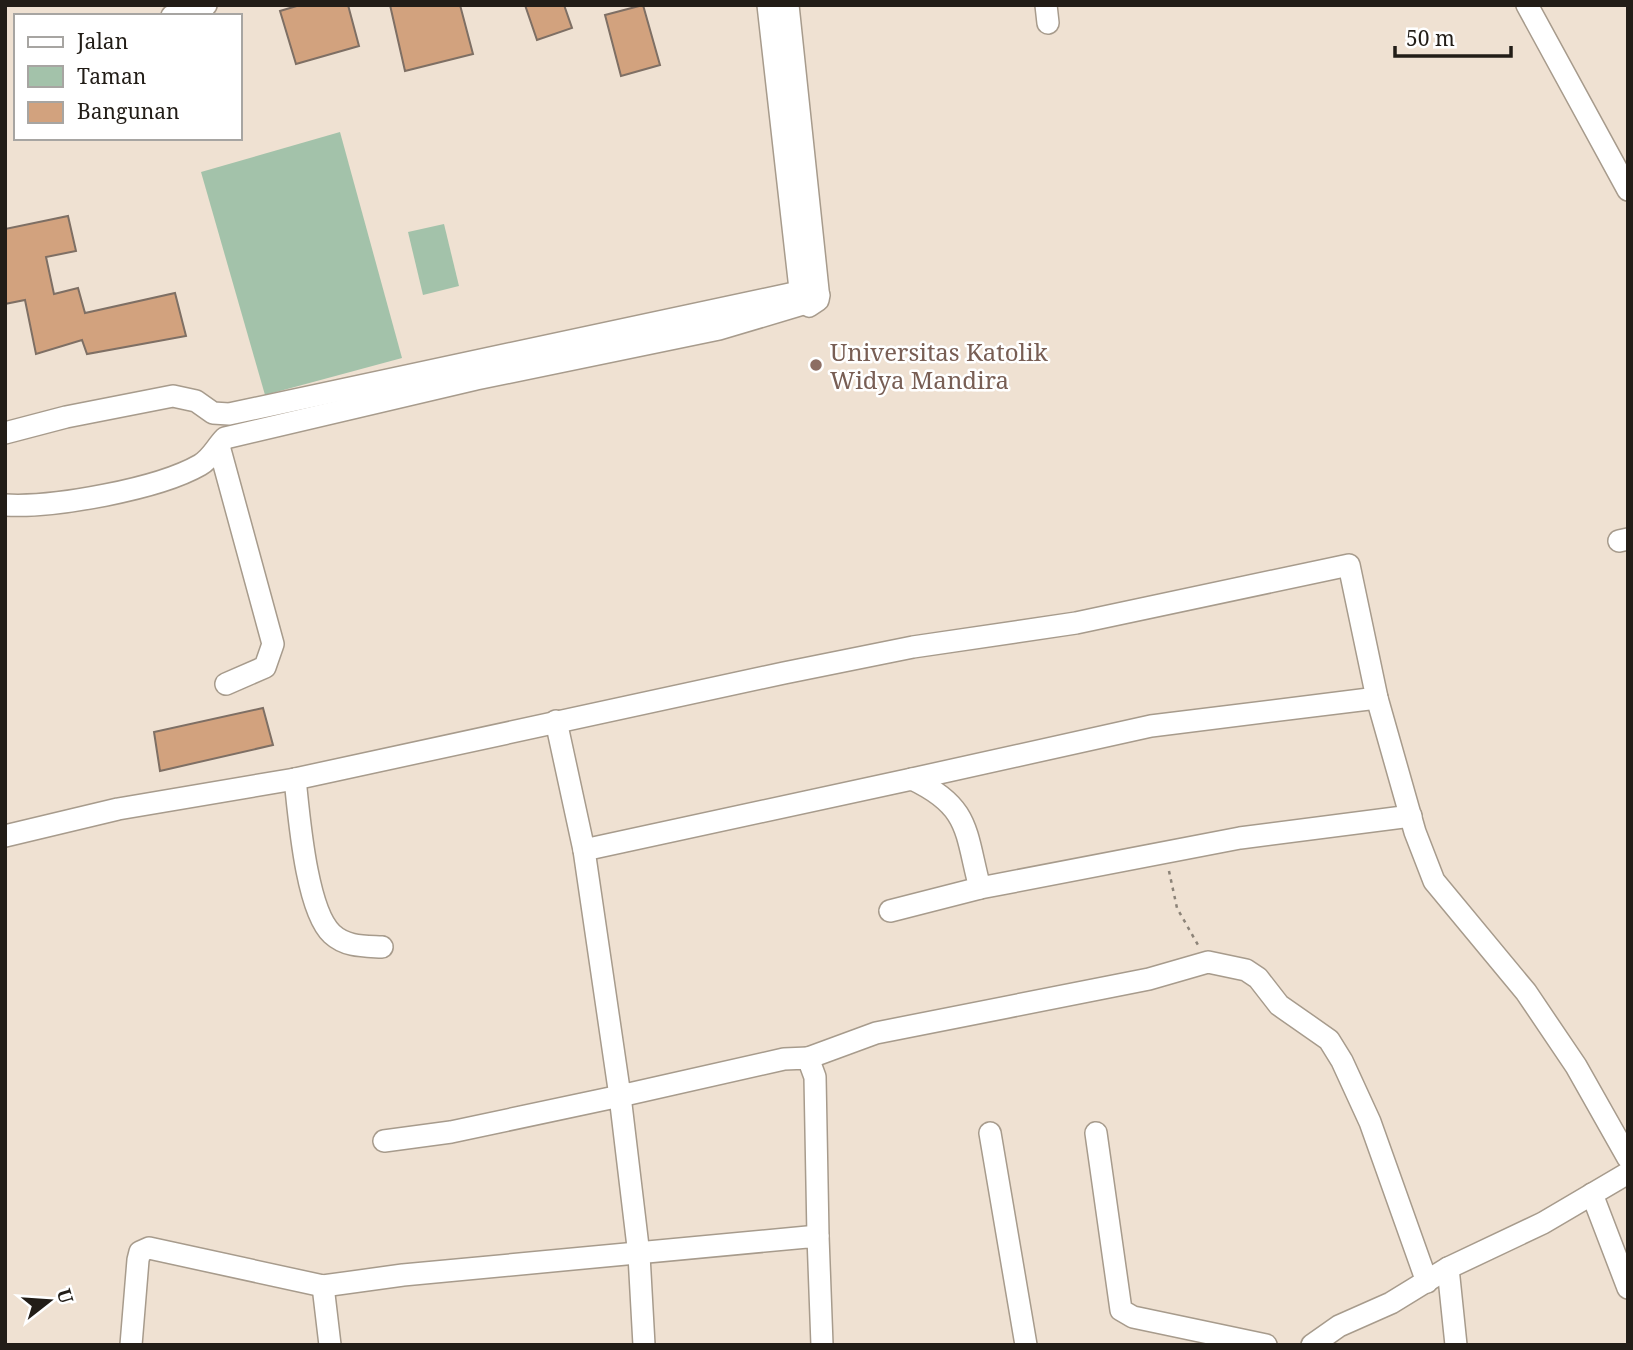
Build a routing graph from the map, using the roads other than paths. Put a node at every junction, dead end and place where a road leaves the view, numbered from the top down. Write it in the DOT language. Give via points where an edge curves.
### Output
graph roads {
  1 [pos="206,5"];
  2 [pos="768,5"];
  3 [pos="788,5"];
  4 [pos="1527,5"];
  5 [pos="178,14"];
  6 [pos="1628,190"];
  7 [pos="805,294"];
  8 [pos="5,433"];
  9 [pos="219,446"];
  10 [pos="5,505"];
  11 [pos="226,684"];
  12 [pos="1377,698"];
  13 [pos="556,721"];
  14 [pos="295,779"];
  15 [pos="912,779"];
  16 [pos="1411,816"];
  17 [pos="5,836"];
  18 [pos="584,850"];
  19 [pos="980,888"];
  20 [pos="890,911"];
  21 [pos="382,947"];
  22 [pos="807,1058"];
  23 [pos="620,1096"];
  24 [pos="990,1133"];
  25 [pos="1096,1133"];
  26 [pos="384,1141"];
  27 [pos="1628,1158"];
  28 [pos="1628,1173"];
  29 [pos="1592,1194"];
  30 [pos="818,1236"];
  31 [pos="639,1255"];
  32 [pos="1448,1268"];
  33 [pos="1427,1282"];
  34 [pos="323,1286"];
  35 [pos="1628,1288"];
  36 [pos="131,1345"];
  37 [pos="330,1345"];
  38 [pos="643,1345"];
  39 [pos="822,1345"];
  40 [pos="1026,1345"];
  41 [pos="1266,1345"];
  42 [pos="1312,1345"];
  43 [pos="1456,1345"];
  1 -- 5 [label="street"];
  2 -- 7 [label="street"];
  3 -- 7 [label="street"];
  4 -- 6 [label="street"];
  7 -- 8 [label="street" via="229,414 213,413 196,401 173,396"];
  7 -- 9 [label="street" via="719,329 476,379 226,438"];
  9 -- 10 [label="street" via="212,457 174,478 64,500"];
  9 -- 11 [label="street" via="273,644 265,667"];
  12 -- 13 [label="street" via="1349,565 1076,623 913,647"];
  12 -- 15 [label="street" via="1151,726"];
  12 -- 16 [label="street"];
  13 -- 14 [label="street"];
  13 -- 18 [label="street"];
  14 -- 17 [label="street" via="118,809"];
  14 -- 21 [label="street" via="316,910 333,935 352,945"];
  15 -- 18 [label="street"];
  15 -- 19 [label="street" via="944,796 964,820"];
  16 -- 19 [label="street" via="1240,838"];
  16 -- 27 [label="street" via="1434,881 1526,992 1576,1066"];
  18 -- 23 [label="street"];
  19 -- 20 [label="street"];
  22 -- 23 [label="street"];
  22 -- 30 [label="street" via="815,1077"];
  22 -- 33 [label="street" via="876,1033 1149,979 1208,962 1247,970 1279,1005 1328,1041 1352,1080"];
  23 -- 26 [label="street" via="451,1132"];
  23 -- 31 [label="street"];
  24 -- 40 [label="street"];
  25 -- 41 [label="street" via="1121,1310 1133,1317"];
  28 -- 29 [label="street"];
  29 -- 32 [label="street" via="1513,1239"];
  29 -- 35 [label="street"];
  30 -- 31 [label="street"];
  30 -- 39 [label="street"];
  31 -- 34 [label="street"];
  31 -- 38 [label="street"];
  32 -- 33 [label="street"];
  32 -- 43 [label="street"];
  33 -- 42 [label="street" via="1339,1326"];
  34 -- 36 [label="street" via="149,1248 140,1252 138,1260"];
  34 -- 37 [label="street"];
}
